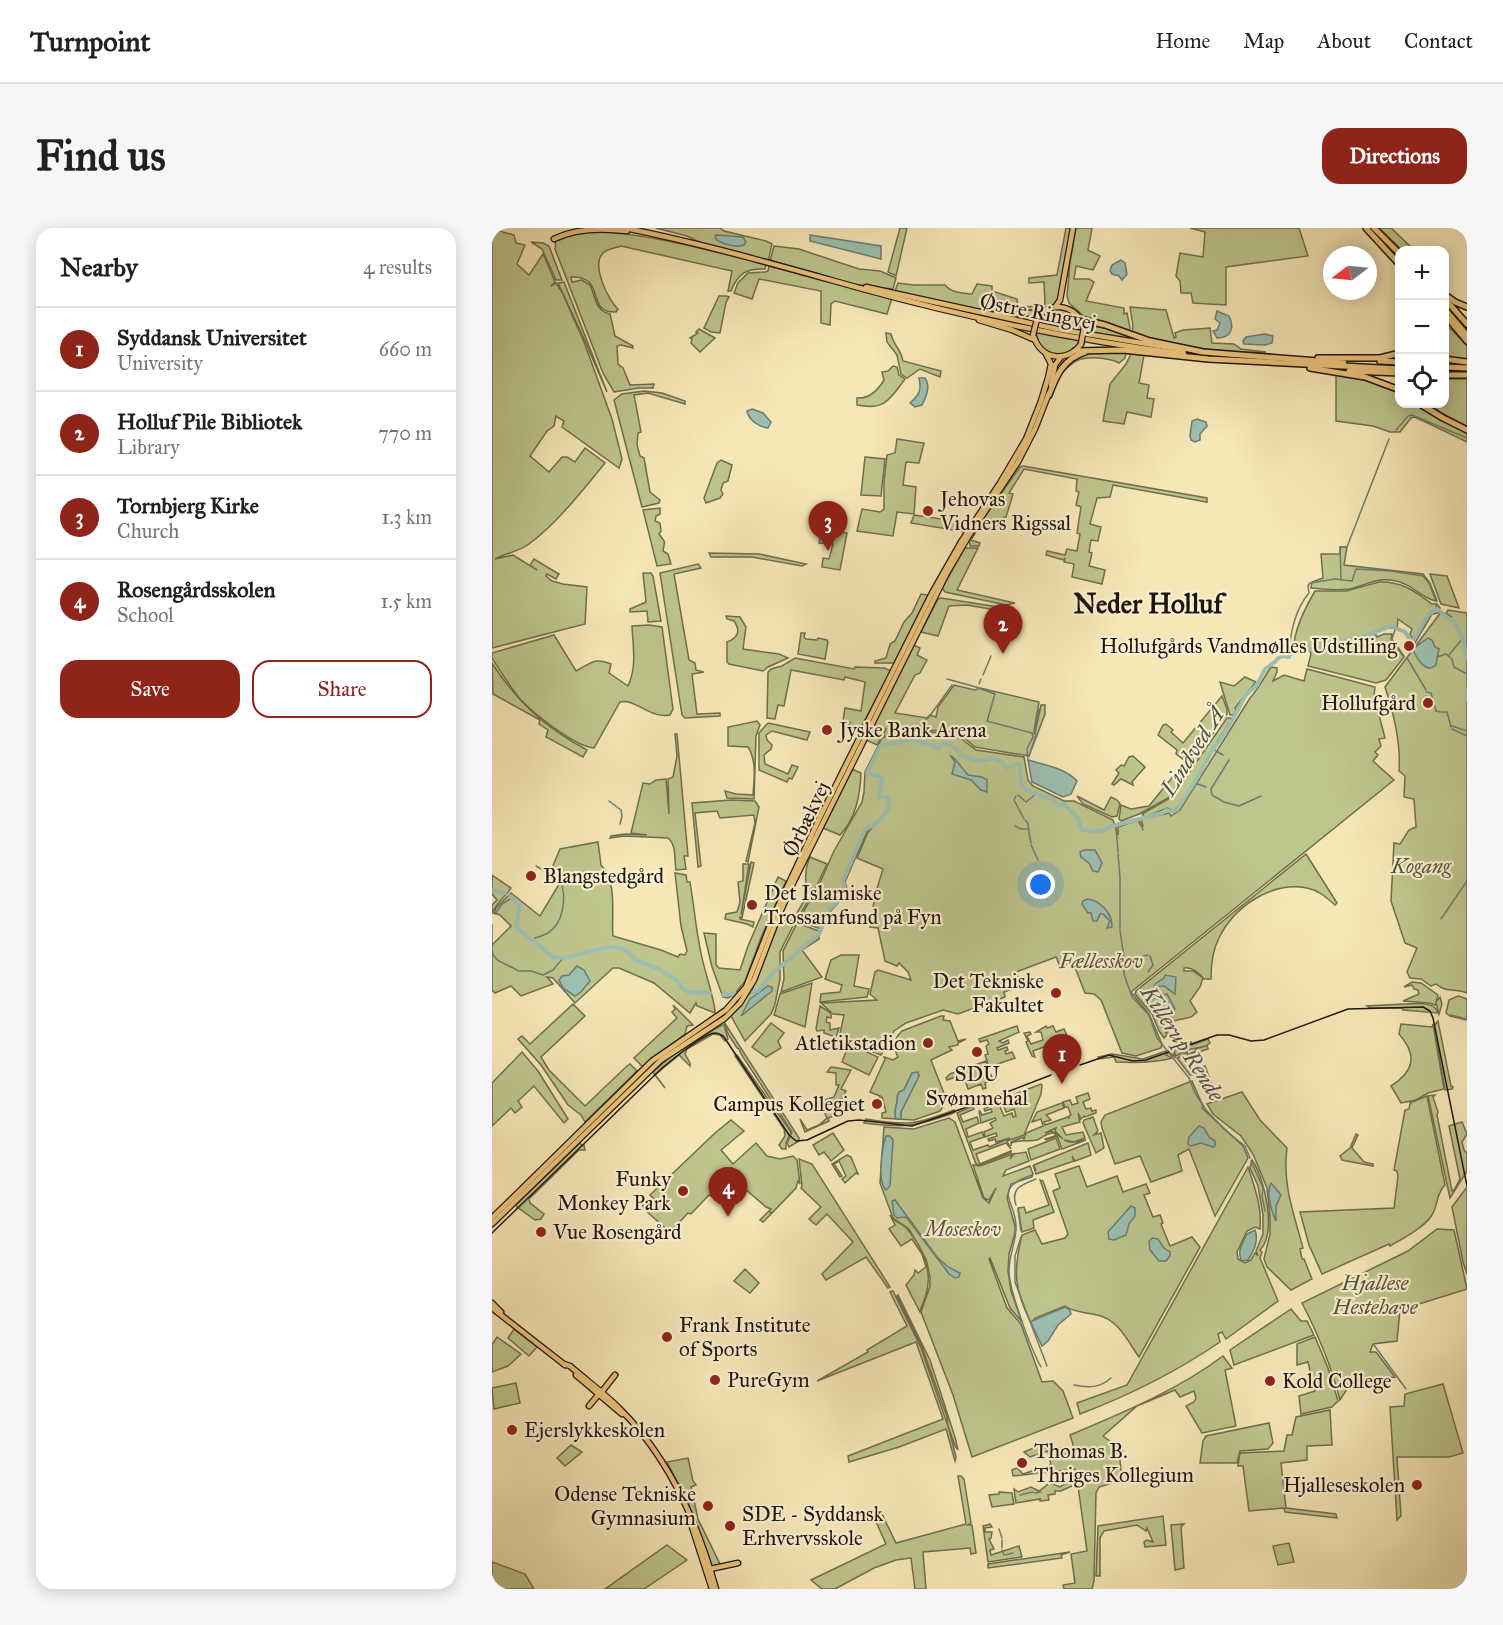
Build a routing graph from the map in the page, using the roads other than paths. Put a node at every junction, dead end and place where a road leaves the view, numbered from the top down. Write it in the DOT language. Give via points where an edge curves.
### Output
graph roads {
  1 [pos="625,228"];
  2 [pos="1073,228"];
  3 [pos="1368,228"];
  4 [pos="1376,228"];
  5 [pos="664,236"];
  6 [pos="554,239"];
  7 [pos="1395,247"];
  8 [pos="1395,254"];
  9 [pos="1395,261"];
  10 [pos="1066,272"];
  11 [pos="852,285"];
  12 [pos="1449,299"];
  13 [pos="1447,300"];
  14 [pos="952,306"];
  15 [pos="1056,306"];
  16 [pos="1467,308"];
  17 [pos="942,309"];
  18 [pos="1070,309"];
  19 [pos="1449,309"];
  20 [pos="1042,312"];
  21 [pos="1449,314"];
  22 [pos="1080,319"];
  23 [pos="1449,320"];
  24 [pos="1467,324"];
  25 [pos="1449,326"];
  26 [pos="1467,330"];
  27 [pos="1467,335"];
  28 [pos="1034,337"];
  29 [pos="1467,342"];
  30 [pos="1107,349"];
  31 [pos="1075,351"];
  32 [pos="1203,352"];
  33 [pos="1046,354"];
  34 [pos="1396,354"];
  35 [pos="1061,357"];
  36 [pos="1260,358"];
  37 [pos="1331,358"];
  38 [pos="1221,359"];
  39 [pos="1276,364"];
  40 [pos="1395,366"];
  41 [pos="1395,367"];
  42 [pos="1395,367"];
  43 [pos="1395,367"];
  44 [pos="1308,368"];
  45 [pos="1449,369"];
  46 [pos="1449,369"];
  47 [pos="1467,370"];
  48 [pos="1395,388"];
  49 [pos="1048,395"];
  50 [pos="1427,408"];
  51 [pos="1433,408"];
  52 [pos="1467,429"];
  53 [pos="1017,460"];
  54 [pos="840,778"];
  55 [pos="821,825"];
  56 [pos="645,1074"];
  57 [pos="625,1100"];
  58 [pos="607,1108"];
  59 [pos="582,1136"];
  60 [pos="530,1181"];
  61 [pos="512,1208"];
  62 [pos="495,1219"];
  63 [pos="492,1224"];
  64 [pos="492,1303"];
  65 [pos="492,1308"];
  66 [pos="505,1316"];
  67 [pos="564,1364"];
  68 [pos="615,1376"];
  69 [pos="600,1393"];
  70 [pos="589,1406"];
  71 [pos="624,1414"];
  72 [pos="684,1502"];
  73 [pos="738,1563"];
  74 [pos="711,1569"];
  75 [pos="710,1577"];
  76 [pos="714,1589"];
  1 -- 5 [label="main road, Østre Ringvej"];
  2 -- 10 [label="main road"];
  3 -- 8 [label="highway"];
  3 -- 9 [label="highway"];
  4 -- 7 [label="highway"];
  5 -- 6 [label="main road" via="591,229"];
  5 -- 11 [label="main road, Østre Ringvej"];
  10 -- 15 [label="main road"];
  10 -- 18 [label="main road" via="1064,297"];
  11 -- 14 [label="main road, Østre Ringvej"];
  11 -- 17 [label="main road, Østre Ringvej"];
  12 -- 16 [label="highway"];
  13 -- 24 [label="highway"];
  14 -- 20 [label="main road" via="1006,314"];
  14 -- 32 [label="main road, Østre Ringvej" via="1090,336"];
  15 -- 18 [label="main road"];
  15 -- 20 [label="main road"];
  17 -- 28 [label="main road"];
  17 -- 38 [label="main road, Østre Ringvej" via="1100,341"];
  18 -- 22 [label="main road"];
  19 -- 26 [label="highway"];
  20 -- 28 [label="main road, bridge"];
  21 -- 27 [label="highway"];
  22 -- 31 [label="main road, bridge" via="1084,328 1081,344"];
  22 -- 32 [label="highway" via="1149,341"];
  23 -- 29 [label="highway"];
  25 -- 29 [label="highway"];
  28 -- 33 [label="main road"];
  30 -- 31 [label="highway"];
  30 -- 38 [label="highway"];
  30 -- 49 [label="highway" via="1082,353 1069,360 1057,373"];
  31 -- 35 [label="main road"];
  32 -- 36 [label="highway"];
  33 -- 35 [label="main road"];
  33 -- 53 [label="main road" via="1051,367"];
  34 -- 37 [label="highway" via="1380,358"];
  35 -- 49 [label="main road, Ørbækvej" via="1055,365"];
  36 -- 37 [label="highway"];
  36 -- 41 [label="highway"];
  37 -- 40 [label="highway"];
  38 -- 39 [label="highway"];
  39 -- 42 [label="highway"];
  39 -- 44 [label="highway"];
  43 -- 44 [label="highway"];
  44 -- 48 [label="highway" via="1365,377"];
  45 -- 47 [label="highway"];
  46 -- 47 [label="highway"];
  49 -- 53 [label="main road, Ørbækvej"];
  50 -- 52 [label="highway"];
  51 -- 52 [label="highway"];
  53 -- 54 [label="main road, Ørbækvej" via="960,542"];
  53 -- 55 [label="main road, Ørbækvej" via="947,573"];
  54 -- 55 [label="main road"];
  54 -- 56 [label="main road, Ørbækvej" via="775,914 746,987 726,1010 667,1050"];
  55 -- 56 [label="main road, Ørbækvej" via="745,997 725,1018 669,1053"];
  56 -- 58 [label="main road, Ørbækvej"];
  56 -- 58 [label="main road, Ørbækvej"];
  57 -- 58 [label="main road"];
  58 -- 59 [label="main road, Ørbækvej"];
  59 -- 60 [label="main road, Ørbækvej"];
  59 -- 61 [label="main road, Ørbækvej"];
  60 -- 61 [label="main road" via="510,1204"];
  60 -- 62 [label="main road, Ørbækvej"];
  61 -- 62 [label="main road, Ørbækvej"];
  62 -- 63 [label="main road, Ørbækvej"];
  64 -- 66 [label="main road"];
  65 -- 66 [label="main road"];
  66 -- 67 [label="main road"];
  67 -- 69 [label="main road"];
  67 -- 69 [label="main road"];
  68 -- 69 [label="main road"];
  69 -- 70 [label="main road"];
  69 -- 71 [label="main road"];
  69 -- 71 [label="main road"];
  71 -- 72 [label="main road" via="655,1451"];
  72 -- 74 [label="main road"];
  72 -- 75 [label="main road"];
  73 -- 74 [label="main road"];
  74 -- 75 [label="main road"];
  75 -- 76 [label="main road"];
}
